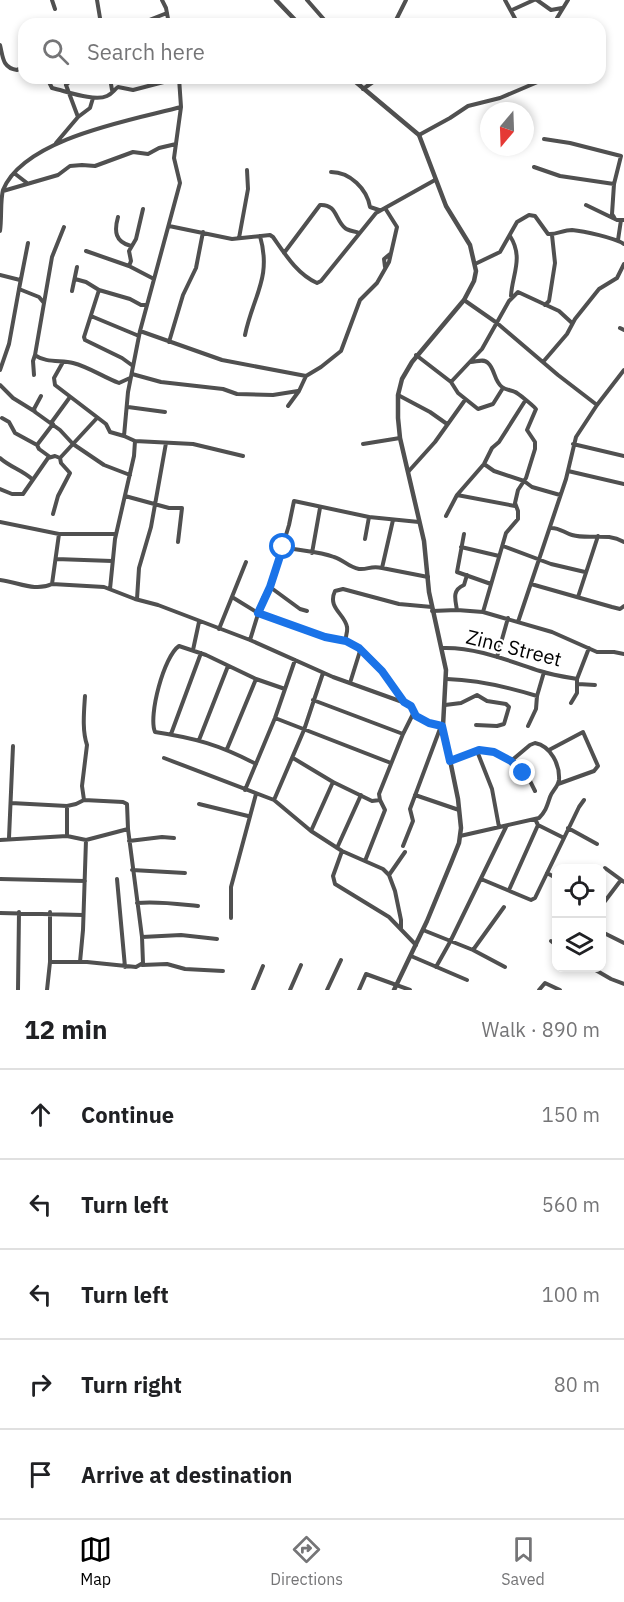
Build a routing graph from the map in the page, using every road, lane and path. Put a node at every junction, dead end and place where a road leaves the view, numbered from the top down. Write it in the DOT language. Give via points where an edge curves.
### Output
graph roads {
  1 [pos="52,0"];
  2 [pos="97,0"];
  3 [pos="162,0"];
  4 [pos="276,0"];
  5 [pos="307,0"];
  6 [pos="406,0"];
  7 [pos="505,0"];
  8 [pos="536,0"];
  9 [pos="568,0"];
  10 [pos="562,8"];
  11 [pos="55,9"];
  12 [pos="512,10"];
  13 [pos="167,13"];
  14 [pos="99,18"];
  15 [pos="154,18"];
  16 [pos="168,18"];
  17 [pos="293,18"];
  18 [pos="323,18"];
  19 [pos="397,18"];
  20 [pos="515,18"];
  21 [pos="557,18"];
  22 [pos="0,45"];
  23 [pos="18,69"];
  24 [pos="50,84"];
  25 [pos="111,84"];
  26 [pos="156,84"];
  27 [pos="179,84"];
  28 [pos="357,84"];
  29 [pos="368,84"];
  30 [pos="533,84"];
  31 [pos="66,85"];
  32 [pos="60,88"];
  33 [pos="112,90"];
  34 [pos="363,90"];
  35 [pos="68,91"];
  36 [pos="93,98"];
  37 [pos="181,107"];
  38 [pos="78,117"];
  39 [pos="419,135"];
  40 [pos="544,139"];
  41 [pos="56,143"];
  42 [pos="176,144"];
  43 [pos="534,167"];
  44 [pos="247,170"];
  45 [pos="14,172"];
  46 [pos="331,172"];
  47 [pos="435,180"];
  48 [pos="27,183"];
  49 [pos="614,184"];
  50 [pos="2,191"];
  51 [pos="586,206"];
  52 [pos="143,209"];
  53 [pos="382,209"];
  54 [pos="118,217"];
  55 [pos="614,217"];
  56 [pos="623,220"];
  57 [pos="0,222"];
  58 [pos="169,226"];
  59 [pos="64,227"];
  60 [pos="0,231"];
  61 [pos="203,232"];
  62 [pos="359,233"];
  63 [pos="552,235"];
  64 [pos="260,236"];
  65 [pos="510,236"];
  66 [pos="239,238"];
  67 [pos="618,240"];
  68 [pos="28,243"];
  69 [pos="624,244"];
  70 [pos="131,246"];
  71 [pos="86,251"];
  72 [pos="284,253"];
  73 [pos="476,264"];
  74 [pos="624,264"];
  75 [pos="129,266"];
  76 [pos="77,267"];
  77 [pos="0,275"];
  78 [pos="75,279"];
  79 [pos="154,279"];
  80 [pos="20,280"];
  81 [pos="19,289"];
  82 [pos="99,290"];
  83 [pos="72,291"];
  84 [pos="512,298"];
  85 [pos="464,300"];
  86 [pos="44,304"];
  87 [pos="147,305"];
  88 [pos="545,305"];
  89 [pos="92,316"];
  90 [pos="497,323"];
  91 [pos="572,323"];
  92 [pos="140,333"];
  93 [pos="245,335"];
  94 [pos="169,342"];
  95 [pos="35,355"];
  96 [pos="416,355"];
  97 [pos="63,362"];
  98 [pos="543,362"];
  99 [pos="471,363"];
  100 [pos="133,366"];
  101 [pos="0,370"];
  102 [pos="624,370"];
  103 [pos="34,375"];
  104 [pos="131,376"];
  105 [pos="306,376"];
  106 [pos="451,382"];
  107 [pos="0,386"];
  108 [pos="503,388"];
  109 [pos="299,391"];
  110 [pos="398,395"];
  111 [pos="41,396"];
  112 [pos="70,397"];
  113 [pos="465,400"];
  114 [pos="591,400"];
  115 [pos="525,401"];
  116 [pos="597,405"];
  117 [pos="288,406"];
  118 [pos="128,407"];
  119 [pos="34,411"];
  120 [pos="165,412"];
  121 [pos="591,415"];
  122 [pos="2,418"];
  123 [pos="97,418"];
  124 [pos="52,424"];
  125 [pos="447,424"];
  126 [pos="124,436"];
  127 [pos="400,438"];
  128 [pos="135,441"];
  129 [pos="166,443"];
  130 [pos="74,444"];
  131 [pos="363,444"];
  132 [pos="573,444"];
  133 [pos="38,445"];
  134 [pos="243,456"];
  135 [pos="624,456"];
  136 [pos="51,457"];
  137 [pos="0,458"];
  138 [pos="60,458"];
  139 [pos="484,464"];
  140 [pos="568,471"];
  141 [pos="407,474"];
  142 [pos="130,475"];
  143 [pos="32,479"];
  144 [pos="524,482"];
  145 [pos="624,484"];
  146 [pos="0,489"];
  147 [pos="457,495"];
  148 [pos="560,495"];
  149 [pos="125,496"];
  150 [pos="154,503"];
  151 [pos="515,506"];
  152 [pos="320,508"];
  153 [pos="53,514"];
  154 [pos="446,516"];
  155 [pos="369,517"];
  156 [pos="393,520"];
  157 [pos="0,522"];
  158 [pos="419,522"];
  159 [pos="550,528"];
  160 [pos="59,534"];
  161 [pos="116,534"];
  162 [pos="464,534"];
  163 [pos="598,536"];
  164 [pos="365,539"];
  165 [pos="178,542"];
  166 [pos="624,542"];
  167 [pos="503,546"];
  168 [pos="283,547"];
  169 [pos="461,547"];
  170 [pos="312,553"];
  171 [pos="499,556"];
  172 [pos="56,559"];
  173 [pos="540,560"];
  174 [pos="112,561"];
  175 [pos="246,562"];
  176 [pos="382,568"];
  177 [pos="585,572"];
  178 [pos="467,575"];
  179 [pos="428,577"];
  180 [pos="0,580"];
  181 [pos="52,584"];
  182 [pos="491,584"];
  183 [pos="531,584"];
  184 [pos="270,587"];
  185 [pos="111,589"];
  186 [pos="232,597"];
  187 [pos="578,597"];
  188 [pos="137,599"];
  189 [pos="624,606"];
  190 [pos="432,609"];
  191 [pos="458,610"];
  192 [pos="308,611"];
  193 [pos="483,612"];
  194 [pos="258,613"];
  195 [pos="507,618"];
  196 [pos="199,621"];
  197 [pos="518,622"];
  198 [pos="219,629"];
  199 [pos="250,640"];
  200 [pos="346,641"];
  201 [pos="443,648"];
  202 [pos="589,648"];
  203 [pos="360,649"];
  204 [pos="193,650"];
  205 [pos="201,653"];
  206 [pos="624,654"];
  207 [pos="496,657"];
  208 [pos="295,660"];
  209 [pos="228,666"];
  210 [pos="544,672"];
  211 [pos="323,673"];
  212 [pos="256,679"];
  213 [pos="447,679"];
  214 [pos="578,682"];
  215 [pos="350,683"];
  216 [pos="595,685"];
  217 [pos="285,689"];
  218 [pos="85,696"];
  219 [pos="537,696"];
  220 [pos="313,700"];
  221 [pos="404,702"];
  222 [pos="571,703"];
  223 [pos="445,705"];
  224 [pos="414,712"];
  225 [pos="275,718"];
  226 [pos="476,724"];
  227 [pos="442,726"];
  228 [pos="528,726"];
  229 [pos="304,730"];
  230 [pos="171,734"];
  231 [pos="403,734"];
  232 [pos="199,740"];
  233 [pos="13,746"];
  234 [pos="227,748"];
  235 [pos="549,750"];
  236 [pos="477,751"];
  237 [pos="292,758"];
  238 [pos="164,759"];
  239 [pos="450,761"];
  240 [pos="511,761"];
  241 [pos="392,762"];
  242 [pos="256,764"];
  243 [pos="333,782"];
  244 [pos="558,784"];
  245 [pos="245,790"];
  246 [pos="535,791"];
  247 [pos="256,794"];
  248 [pos="361,795"];
  249 [pos="415,795"];
  250 [pos="84,800"];
  251 [pos="274,800"];
  252 [pos="380,800"];
  253 [pos="584,800"];
  254 [pos="11,803"];
  255 [pos="199,804"];
  256 [pos="67,806"];
  257 [pos="459,810"];
  258 [pos="248,816"];
  259 [pos="535,819"];
  260 [pos="537,825"];
  261 [pos="506,826"];
  262 [pos="499,827"];
  263 [pos="568,828"];
  264 [pos="128,829"];
  265 [pos="311,831"];
  266 [pos="67,836"];
  267 [pos="460,836"];
  268 [pos="9,838"];
  269 [pos="174,838"];
  270 [pos="564,838"];
  271 [pos="0,840"];
  272 [pos="86,840"];
  273 [pos="129,841"];
  274 [pos="597,844"];
  275 [pos="403,846"];
  276 [pos="337,848"];
  277 [pos="342,851"];
  278 [pos="405,852"];
  279 [pos="365,861"];
  280 [pos="606,869"];
  281 [pos="132,870"];
  282 [pos="185,873"];
  283 [pos="547,873"];
  284 [pos="389,875"];
  285 [pos="552,876"];
  286 [pos="0,879"];
  287 [pos="117,879"];
  288 [pos="481,879"];
  289 [pos="623,881"];
  290 [pos="85,882"];
  291 [pos="509,890"];
  292 [pos="606,900"];
  293 [pos="137,903"];
  294 [pos="198,906"];
  295 [pos="504,907"];
  296 [pos="19,912"];
  297 [pos="50,912"];
  298 [pos="0,913"];
  299 [pos="83,915"];
  300 [pos="231,918"];
  301 [pos="400,928"];
  302 [pos="423,930"];
  303 [pos="606,934"];
  304 [pos="142,937"];
  305 [pos="217,939"];
  306 [pos="450,942"];
  307 [pos="624,943"];
  308 [pos="416,945"];
  309 [pos="473,950"];
  310 [pos="411,956"];
  311 [pos="341,960"];
  312 [pos="50,962"];
  313 [pos="80,962"];
  314 [pos="141,965"];
  315 [pos="302,965"];
  316 [pos="263,966"];
  317 [pos="126,967"];
  318 [pos="436,967"];
  319 [pos="505,967"];
  320 [pos="223,971"];
  321 [pos="599,972"];
  322 [pos="467,980"];
  323 [pos="624,984"];
  324 [pos="395,988"];
  325 [pos="18,990"];
  326 [pos="47,990"];
  327 [pos="253,990"];
  328 [pos="290,990"];
  329 [pos="327,990"];
  330 [pos="359,990"];
  331 [pos="411,990"];
  332 [pos="539,990"];
  333 [pos="560,990"];
  1 -- 11 [label="street"];
  2 -- 14 [label="street"];
  3 -- 13 [label="street"];
  4 -- 17 [label="street"];
  5 -- 18 [label="street"];
  6 -- 19 [label="street"];
  7 -- 12 [label="street"];
  8 -- 10 [label="street" via="551,10"];
  8 -- 12 [label="street"];
  9 -- 10 [label="street"];
  10 -- 21 [label="street"];
  12 -- 20 [label="street"];
  13 -- 15 [label="street"];
  13 -- 16 [label="street"];
  22 -- 23 [label="street" via="1,58 9,68"];
  24 -- 32 [label="street"];
  25 -- 33 [label="street"];
  26 -- 33 [label="street"];
  27 -- 37 [label="street"];
  28 -- 34 [label="street"];
  29 -- 34 [label="street"];
  30 -- 39 [label="street" via="464,107"];
  31 -- 32 [label="street"];
  31 -- 35 [label="street"];
  32 -- 35 [label="street"];
  33 -- 36 [label="street" via="109,95"];
  34 -- 39 [label="street"];
  35 -- 36 [label="street"];
  35 -- 38 [label="street"];
  36 -- 38 [label="street" via="90,108"];
  37 -- 41 [label="street"];
  37 -- 42 [label="street"];
  38 -- 41 [label="street"];
  39 -- 47 [label="street"];
  40 -- 49 [label="street" via="619,154"];
  41 -- 45 [label="street"];
  42 -- 48 [label="street" via="148,154 133,152 95,166 70,166 57,175"];
  42 -- 58 [label="street" via="174,163 180,183"];
  43 -- 49 [label="street" via="560,176"];
  44 -- 66 [label="street" via="248,189"];
  45 -- 48 [label="street"];
  45 -- 50 [label="street"];
  46 -- 53 [label="street" via="355,181 370,207"];
  47 -- 53 [label="street"];
  47 -- 73 [label="street" via="468,240"];
  48 -- 50 [label="street"];
  49 -- 55 [label="street"];
  50 -- 57 [label="street"];
  51 -- 55 [label="street"];
  52 -- 70 [label="street"];
  53 -- 62 [label="street"];
  53 -- 105 [label="street" via="397,227 389,262 377,284 360,300 341,351"];
  54 -- 70 [label="street" via="117,238"];
  55 -- 56 [label="street"];
  56 -- 67 [label="street"];
  57 -- 60 [label="street"];
  58 -- 61 [label="street"];
  58 -- 79 [label="street"];
  59 -- 86 [label="street" via="52,257"];
  61 -- 66 [label="street"];
  61 -- 94 [label="street" via="196,268"];
  62 -- 72 [label="street" via="319,282 306,276"];
  62 -- 72 [label="street" via="344,227 333,210 321,205"];
  63 -- 65 [label="street" via="545,233 535,216 529,215 517,222"];
  63 -- 67 [label="street" via="571,230"];
  63 -- 88 [label="street" via="555,263"];
  64 -- 66 [label="street"];
  64 -- 72 [label="street" via="273,237"];
  64 -- 93 [label="street" via="264,278"];
  65 -- 73 [label="street" via="500,252"];
  65 -- 84 [label="street" via="517,261"];
  67 -- 69 [label="street"];
  68 -- 80 [label="street"];
  70 -- 75 [label="street"];
  71 -- 75 [label="street"];
  73 -- 85 [label="street" via="474,281"];
  74 -- 91 [label="street" via="617,279 599,289"];
  75 -- 79 [label="street"];
  76 -- 78 [label="street"];
  77 -- 80 [label="street"];
  78 -- 82 [label="street"];
  78 -- 83 [label="street"];
  79 -- 87 [label="street"];
  80 -- 81 [label="street"];
  81 -- 86 [label="street" via="39,297"];
  81 -- 101 [label="street"];
  82 -- 87 [label="street"];
  82 -- 89 [label="street"];
  84 -- 88 [label="street" via="520,292"];
  84 -- 90 [label="street"];
  85 -- 90 [label="street"];
  85 -- 96 [label="street"];
  86 -- 95 [label="street"];
  87 -- 92 [label="street"];
  88 -- 91 [label="street"];
  89 -- 92 [label="street"];
  89 -- 100 [label="street" via="85,340"];
  90 -- 98 [label="street"];
  90 -- 99 [label="street"];
  91 -- 98 [label="street"];
  92 -- 94 [label="street"];
  92 -- 100 [label="street"];
  94 -- 105 [label="street" via="222,360"];
  95 -- 97 [label="street"];
  95 -- 103 [label="street"];
  96 -- 106 [label="street"];
  96 -- 110 [label="street"];
  97 -- 104 [label="street" via="75,363 118,383"];
  97 -- 112 [label="street" via="54,382"];
  98 -- 114 [label="street"];
  99 -- 106 [label="street"];
  99 -- 108 [label="street" via="488,362"];
  100 -- 104 [label="street"];
  102 -- 116 [label="street"];
  104 -- 109 [label="street" via="237,394"];
  104 -- 118 [label="street"];
  105 -- 109 [label="street"];
  106 -- 113 [label="street"];
  107 -- 119 [label="street"];
  108 -- 113 [label="street" via="493,404 484,408 476,408"];
  108 -- 115 [label="street"];
  109 -- 117 [label="street"];
  110 -- 125 [label="street"];
  110 -- 127 [label="street"];
  111 -- 119 [label="street"];
  112 -- 123 [label="street"];
  112 -- 124 [label="street"];
  113 -- 125 [label="street"];
  114 -- 116 [label="street"];
  114 -- 121 [label="street"];
  115 -- 139 [label="street"];
  115 -- 144 [label="street" via="537,409 527,430 535,449"];
  116 -- 121 [label="street"];
  118 -- 120 [label="street"];
  118 -- 126 [label="street"];
  119 -- 124 [label="street"];
  121 -- 132 [label="street"];
  122 -- 133 [label="street" via="15,433"];
  123 -- 126 [label="street" via="110,432"];
  123 -- 130 [label="street"];
  124 -- 130 [label="street"];
  124 -- 133 [label="street"];
  125 -- 141 [label="street"];
  126 -- 128 [label="street"];
  127 -- 131 [label="street"];
  127 -- 141 [label="street"];
  128 -- 129 [label="street"];
  128 -- 142 [label="street"];
  129 -- 134 [label="street" via="193,444"];
  129 -- 150 [label="street"];
  130 -- 138 [label="street"];
  130 -- 142 [label="street" via="112,469"];
  132 -- 135 [label="street"];
  132 -- 140 [label="street"];
  133 -- 136 [label="street"];
  136 -- 138 [label="street"];
  136 -- 143 [label="street"];
  137 -- 143 [label="street"];
  138 -- 153 [label="street" via="70,473 57,496"];
  139 -- 144 [label="street"];
  139 -- 147 [label="street"];
  140 -- 145 [label="street"];
  140 -- 148 [label="street"];
  141 -- 158 [label="street"];
  142 -- 149 [label="street"];
  143 -- 146 [label="street" via="23,494"];
  144 -- 148 [label="street"];
  144 -- 151 [label="street"];
  147 -- 151 [label="street"];
  147 -- 154 [label="street"];
  148 -- 159 [label="street"];
  149 -- 150 [label="street"];
  149 -- 161 [label="street"];
  150 -- 165 [label="street" via="182,508"];
  150 -- 188 [label="street" via="139,568"];
  151 -- 167 [label="street" via="518,519 506,533"];
  152 -- 155 [label="street"];
  152 -- 168 [label="street" via="294,501"];
  152 -- 170 [label="street"];
  155 -- 156 [label="street"];
  155 -- 164 [label="street"];
  156 -- 158 [label="street"];
  156 -- 176 [label="street"];
  157 -- 160 [label="street"];
  158 -- 179 [label="street"];
  159 -- 163 [label="street" via="574,536"];
  159 -- 173 [label="street"];
  160 -- 161 [label="street"];
  160 -- 172 [label="street"];
  161 -- 174 [label="street"];
  162 -- 169 [label="street"];
  163 -- 166 [label="street"];
  163 -- 177 [label="street"];
  167 -- 171 [label="street"];
  167 -- 173 [label="street"];
  168 -- 170 [label="street"];
  168 -- 184 [label="street"];
  169 -- 171 [label="street"];
  169 -- 178 [label="street" via="456,569"];
  170 -- 176 [label="street" via="333,556 362,569"];
  171 -- 182 [label="street"];
  172 -- 174 [label="street"];
  172 -- 181 [label="street"];
  173 -- 177 [label="street"];
  173 -- 183 [label="street"];
  174 -- 185 [label="street"];
  175 -- 186 [label="street"];
  176 -- 179 [label="street"];
  177 -- 187 [label="street"];
  178 -- 182 [label="street"];
  178 -- 191 [label="street" via="455,594"];
  179 -- 190 [label="street"];
  180 -- 181 [label="street" via="27,587"];
  181 -- 185 [label="street"];
  182 -- 193 [label="street"];
  183 -- 187 [label="street"];
  183 -- 197 [label="street"];
  184 -- 192 [label="street"];
  184 -- 194 [label="street"];
  185 -- 188 [label="street"];
  186 -- 194 [label="street"];
  186 -- 198 [label="street"];
  187 -- 189 [label="street" via="619,609"];
  188 -- 196 [label="street"];
  190 -- 191 [label="street"];
  190 -- 200 [label="street" via="343,589 335,591 334,603 347,627"];
  190 -- 201 [label="street"];
  191 -- 193 [label="street"];
  193 -- 195 [label="street"];
  194 -- 199 [label="street"];
  194 -- 200 [label="street"];
  195 -- 197 [label="street"];
  195 -- 207 [label="street"];
  196 -- 198 [label="street"];
  196 -- 204 [label="street"];
  197 -- 202 [label="street"];
  198 -- 199 [label="street"];
  199 -- 208 [label="street"];
  200 -- 203 [label="street"];
  201 -- 207 [label="street, Zinc Street"];
  201 -- 213 [label="street"];
  202 -- 206 [label="street"];
  202 -- 214 [label="street"];
  203 -- 215 [label="street"];
  203 -- 221 [label="street"];
  204 -- 205 [label="street"];
  204 -- 230 [label="street" via="179,646 173,651 153,705 154,731"];
  205 -- 209 [label="street"];
  205 -- 230 [label="street"];
  207 -- 210 [label="street, Zinc Street"];
  208 -- 211 [label="street"];
  208 -- 217 [label="street"];
  209 -- 212 [label="street"];
  209 -- 232 [label="street"];
  210 -- 214 [label="street, Zinc Street"];
  210 -- 219 [label="street"];
  211 -- 215 [label="street"];
  211 -- 220 [label="street"];
  212 -- 217 [label="street"];
  212 -- 234 [label="street"];
  213 -- 219 [label="street" via="493,684"];
  213 -- 223 [label="street"];
  214 -- 216 [label="street, Zinc Street"];
  214 -- 222 [label="street"];
  215 -- 221 [label="street"];
  217 -- 225 [label="street"];
  218 -- 250 [label="street"];
  219 -- 228 [label="street"];
  220 -- 229 [label="street"];
  220 -- 231 [label="street"];
  221 -- 224 [label="street"];
  223 -- 226 [label="street" via="477,695 509,707 504,724"];
  223 -- 227 [label="street"];
  224 -- 227 [label="street" via="422,720"];
  224 -- 231 [label="street"];
  225 -- 229 [label="street"];
  225 -- 242 [label="street"];
  227 -- 239 [label="street"];
  227 -- 249 [label="street"];
  229 -- 237 [label="street"];
  229 -- 241 [label="street"];
  230 -- 232 [label="street"];
  231 -- 241 [label="street"];
  232 -- 234 [label="street"];
  233 -- 254 [label="street"];
  234 -- 242 [label="street"];
  235 -- 240 [label="street" via="533,743"];
  235 -- 244 [label="street" via="557,764"];
  235 -- 244 [label="street" via="583,732 598,766"];
  236 -- 239 [label="street"];
  236 -- 240 [label="street" via="498,753"];
  236 -- 262 [label="street" via="492,789"];
  237 -- 243 [label="street"];
  237 -- 251 [label="street"];
  238 -- 245 [label="street"];
  239 -- 257 [label="street"];
  240 -- 246 [label="street" via="527,775"];
  241 -- 252 [label="street"];
  242 -- 245 [label="street"];
  243 -- 248 [label="street"];
  243 -- 265 [label="street"];
  244 -- 259 [label="street" via="545,811"];
  245 -- 247 [label="street"];
  247 -- 251 [label="street"];
  247 -- 258 [label="street"];
  248 -- 252 [label="street" via="372,801"];
  248 -- 276 [label="street"];
  249 -- 257 [label="street"];
  249 -- 275 [label="street" via="410,809 413,821"];
  250 -- 256 [label="street"];
  250 -- 264 [label="street" via="127,804"];
  251 -- 265 [label="street"];
  252 -- 279 [label="street" via="385,810"];
  253 -- 263 [label="street"];
  254 -- 256 [label="street"];
  254 -- 268 [label="street"];
  255 -- 258 [label="street"];
  256 -- 266 [label="street"];
  257 -- 267 [label="street"];
  258 -- 300 [label="street" via="231,887"];
  259 -- 260 [label="street"];
  259 -- 261 [label="street"];
  260 -- 270 [label="street"];
  260 -- 291 [label="street"];
  261 -- 262 [label="street"];
  261 -- 288 [label="street"];
  262 -- 267 [label="street"];
  263 -- 270 [label="street"];
  263 -- 274 [label="street"];
  264 -- 272 [label="street"];
  264 -- 273 [label="street"];
  265 -- 276 [label="street"];
  266 -- 268 [label="street"];
  266 -- 272 [label="street"];
  267 -- 302 [label="street"];
  268 -- 271 [label="street"];
  269 -- 273 [label="street"];
  270 -- 283 [label="street"];
  272 -- 290 [label="street"];
  273 -- 281 [label="street"];
  276 -- 277 [label="street"];
  277 -- 279 [label="street"];
  277 -- 301 [label="street" via="333,876 335,884"];
  278 -- 284 [label="street"];
  279 -- 284 [label="street"];
  280 -- 289 [label="street"];
  281 -- 282 [label="street"];
  281 -- 293 [label="street"];
  283 -- 285 [label="street"];
  283 -- 291 [label="street" via="531,900"];
  284 -- 301 [label="street"];
  286 -- 290 [label="street"];
  287 -- 317 [label="street"];
  288 -- 291 [label="street"];
  288 -- 306 [label="street"];
  289 -- 292 [label="street"];
  290 -- 299 [label="street"];
  293 -- 294 [label="street"];
  293 -- 304 [label="street"];
  295 -- 309 [label="street"];
  296 -- 297 [label="street"];
  296 -- 298 [label="street"];
  296 -- 325 [label="street"];
  297 -- 299 [label="street"];
  297 -- 312 [label="street"];
  299 -- 313 [label="street"];
  301 -- 308 [label="street"];
  302 -- 306 [label="street"];
  302 -- 308 [label="street"];
  303 -- 307 [label="street"];
  304 -- 305 [label="street" via="181,935"];
  304 -- 314 [label="street"];
  306 -- 309 [label="street"];
  306 -- 318 [label="street"];
  308 -- 310 [label="street"];
  309 -- 319 [label="street"];
  310 -- 318 [label="street"];
  310 -- 324 [label="street"];
  311 -- 329 [label="street"];
  312 -- 313 [label="street"];
  312 -- 326 [label="street"];
  313 -- 317 [label="street"];
  314 -- 317 [label="street"];
  314 -- 320 [label="street"];
  315 -- 328 [label="street"];
  316 -- 327 [label="street"];
  318 -- 322 [label="street"];
  321 -- 323 [label="street"];
  324 -- 330 [label="street" via="366,974"];
  324 -- 331 [label="street"];
  332 -- 333 [label="street" via="545,983"];
}
